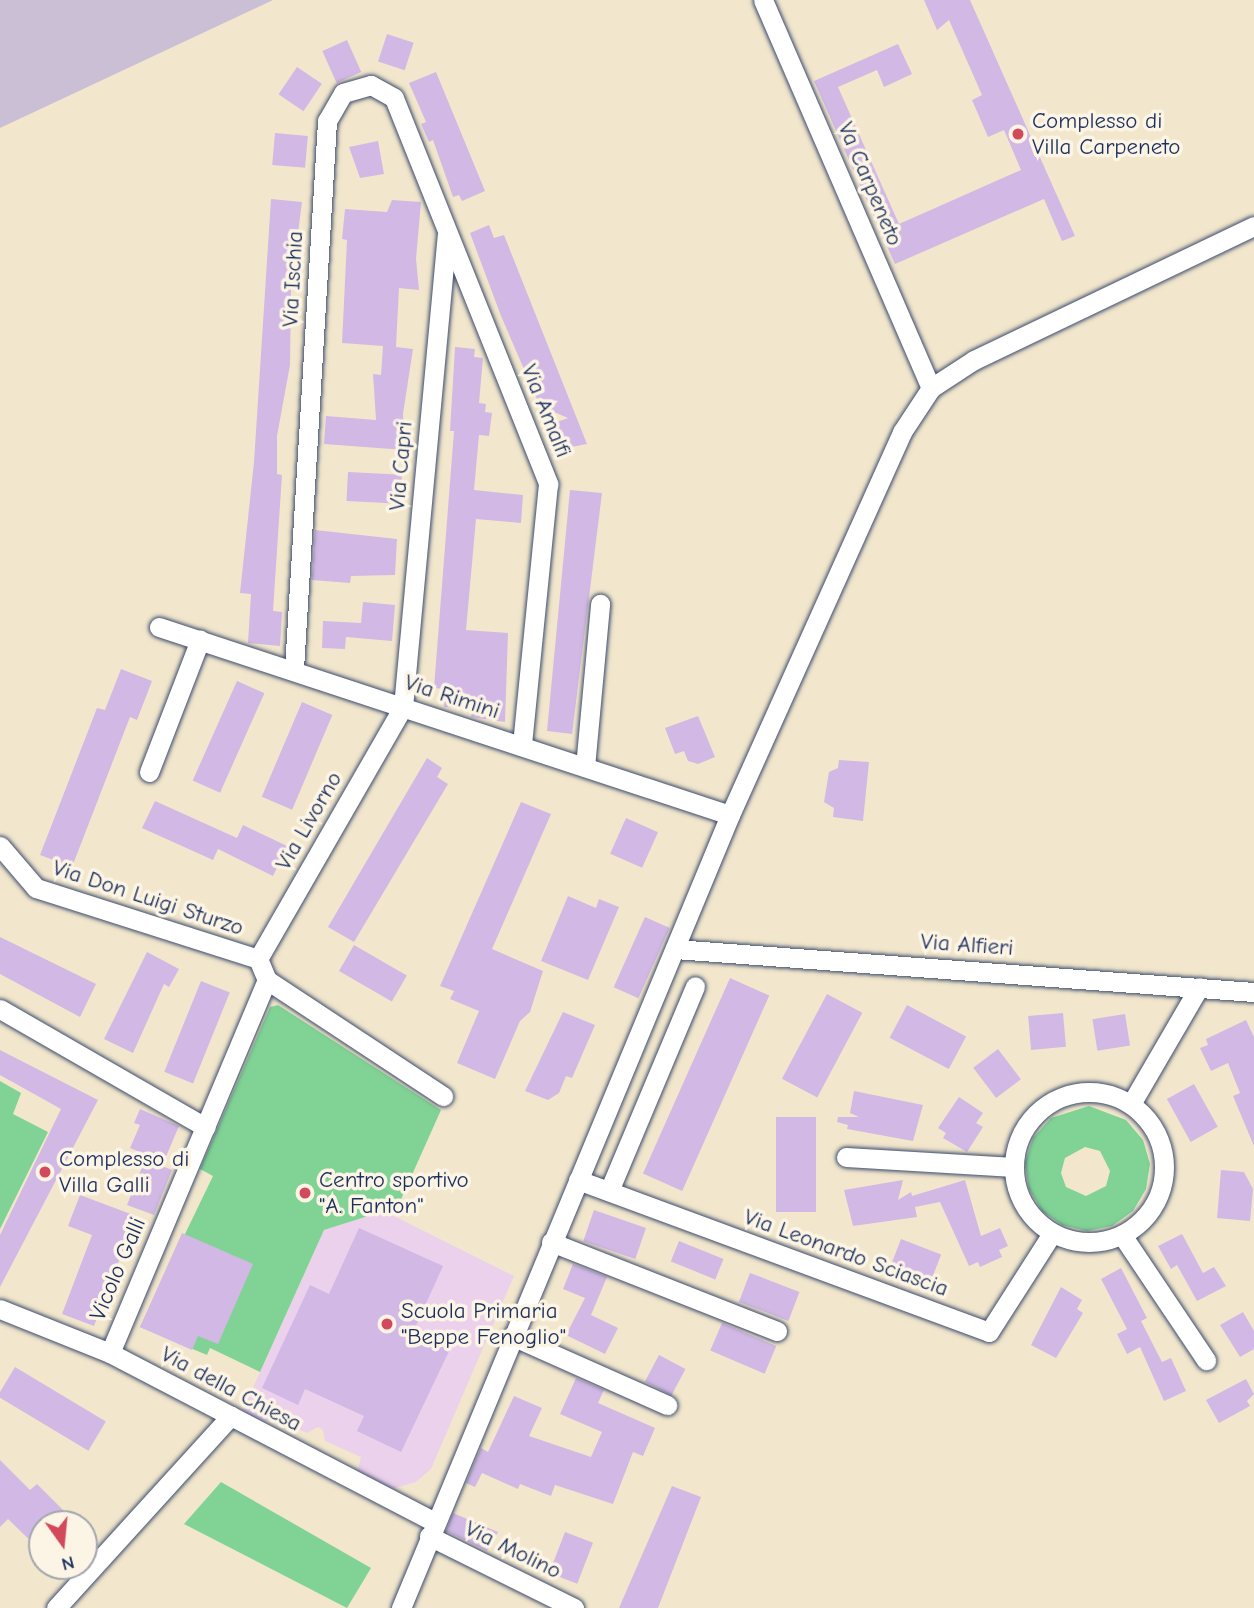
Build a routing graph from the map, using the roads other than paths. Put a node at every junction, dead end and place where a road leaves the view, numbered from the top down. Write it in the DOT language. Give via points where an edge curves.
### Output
graph roads {
  1 [pos="763,0"];
  2 [pos="1254,226"];
  3 [pos="447,229"];
  4 [pos="931,388"];
  5 [pos="600,604"];
  6 [pos="159,626"];
  7 [pos="201,640"];
  8 [pos="294,669"];
  9 [pos="403,707"];
  10 [pos="522,746"];
  11 [pos="585,767"];
  12 [pos="149,772"];
  13 [pos="730,815"];
  14 [pos="0,846"];
  15 [pos="676,948"];
  16 [pos="258,959"];
  17 [pos="267,980"];
  18 [pos="695,986"];
  19 [pos="1199,987"];
  20 [pos="1254,992"];
  21 [pos="0,1009"];
  22 [pos="443,1096"];
  23 [pos="1131,1104"];
  24 [pos="205,1127"];
  25 [pos="846,1157"];
  26 [pos="1014,1167"];
  27 [pos="578,1180"];
  28 [pos="609,1191"];
  29 [pos="1051,1235"];
  30 [pos="1122,1235"];
  31 [pos="551,1242"];
  32 [pos="0,1309"];
  33 [pos="778,1331"];
  34 [pos="512,1336"];
  35 [pos="110,1353"];
  36 [pos="1206,1360"];
  37 [pos="667,1405"];
  38 [pos="231,1416"];
  39 [pos="432,1529"];
  40 [pos="56,1608"];
  41 [pos="401,1608"];
  42 [pos="574,1608"];
  1 -- 4 [label="street, Va Carpeneto"];
  2 -- 4 [label="street" via="974,360"];
  3 -- 8 [label="street, Via Ischia" via="394,98 371,85 342,93 327,121"];
  3 -- 9 [label="street, Via Capri"];
  3 -- 10 [label="street, Via Amalfi" via="548,484"];
  4 -- 13 [label="street" via="902,432 866,506"];
  5 -- 11 [label="street"];
  6 -- 7 [label="street, Via Rimini"];
  7 -- 8 [label="street, Via Rimini"];
  7 -- 12 [label="street"];
  8 -- 9 [label="street, Via Rimini"];
  9 -- 10 [label="street, Via Rimini"];
  9 -- 16 [label="street, Via Livorno"];
  10 -- 11 [label="street, Via Rimini"];
  11 -- 13 [label="street, Via Rimini"];
  13 -- 15 [label="street"];
  14 -- 16 [label="street, Via Don Luigi Sturzo" via="36,888"];
  15 -- 19 [label="street, Via Alfieri"];
  15 -- 27 [label="street"];
  16 -- 17 [label="street"];
  17 -- 22 [label="street"];
  17 -- 24 [label="street, Vicolo Galli"];
  18 -- 28 [label="street"];
  19 -- 20 [label="street, Via Alfieri"];
  19 -- 23 [label="street"];
  21 -- 24 [label="street"];
  23 -- 26 [label="street" via="1108,1094 1083,1092 1059,1098 1038,1112 1022,1132"];
  23 -- 30 [label="street" via="1159,1139 1164,1172 1155,1204"];
  24 -- 35 [label="street, Vicolo Galli"];
  25 -- 26 [label="street"];
  26 -- 29 [label="street" via="1023,1204"];
  27 -- 28 [label="street, Via Leonardo Sciascia"];
  27 -- 31 [label="street"];
  28 -- 29 [label="street, Via Leonardo Sciascia" via="989,1332"];
  29 -- 30 [label="street" via="1081,1242"];
  30 -- 36 [label="street"];
  31 -- 33 [label="street"];
  31 -- 34 [label="street"];
  32 -- 35 [label="street, Via della Chiesa"];
  34 -- 37 [label="street"];
  34 -- 39 [label="street"];
  35 -- 38 [label="street, Via della Chiesa"];
  38 -- 39 [label="street, Via della Chiesa"];
  38 -- 40 [label="street"];
  39 -- 41 [label="street"];
  39 -- 42 [label="street, Via Molino"];
}
